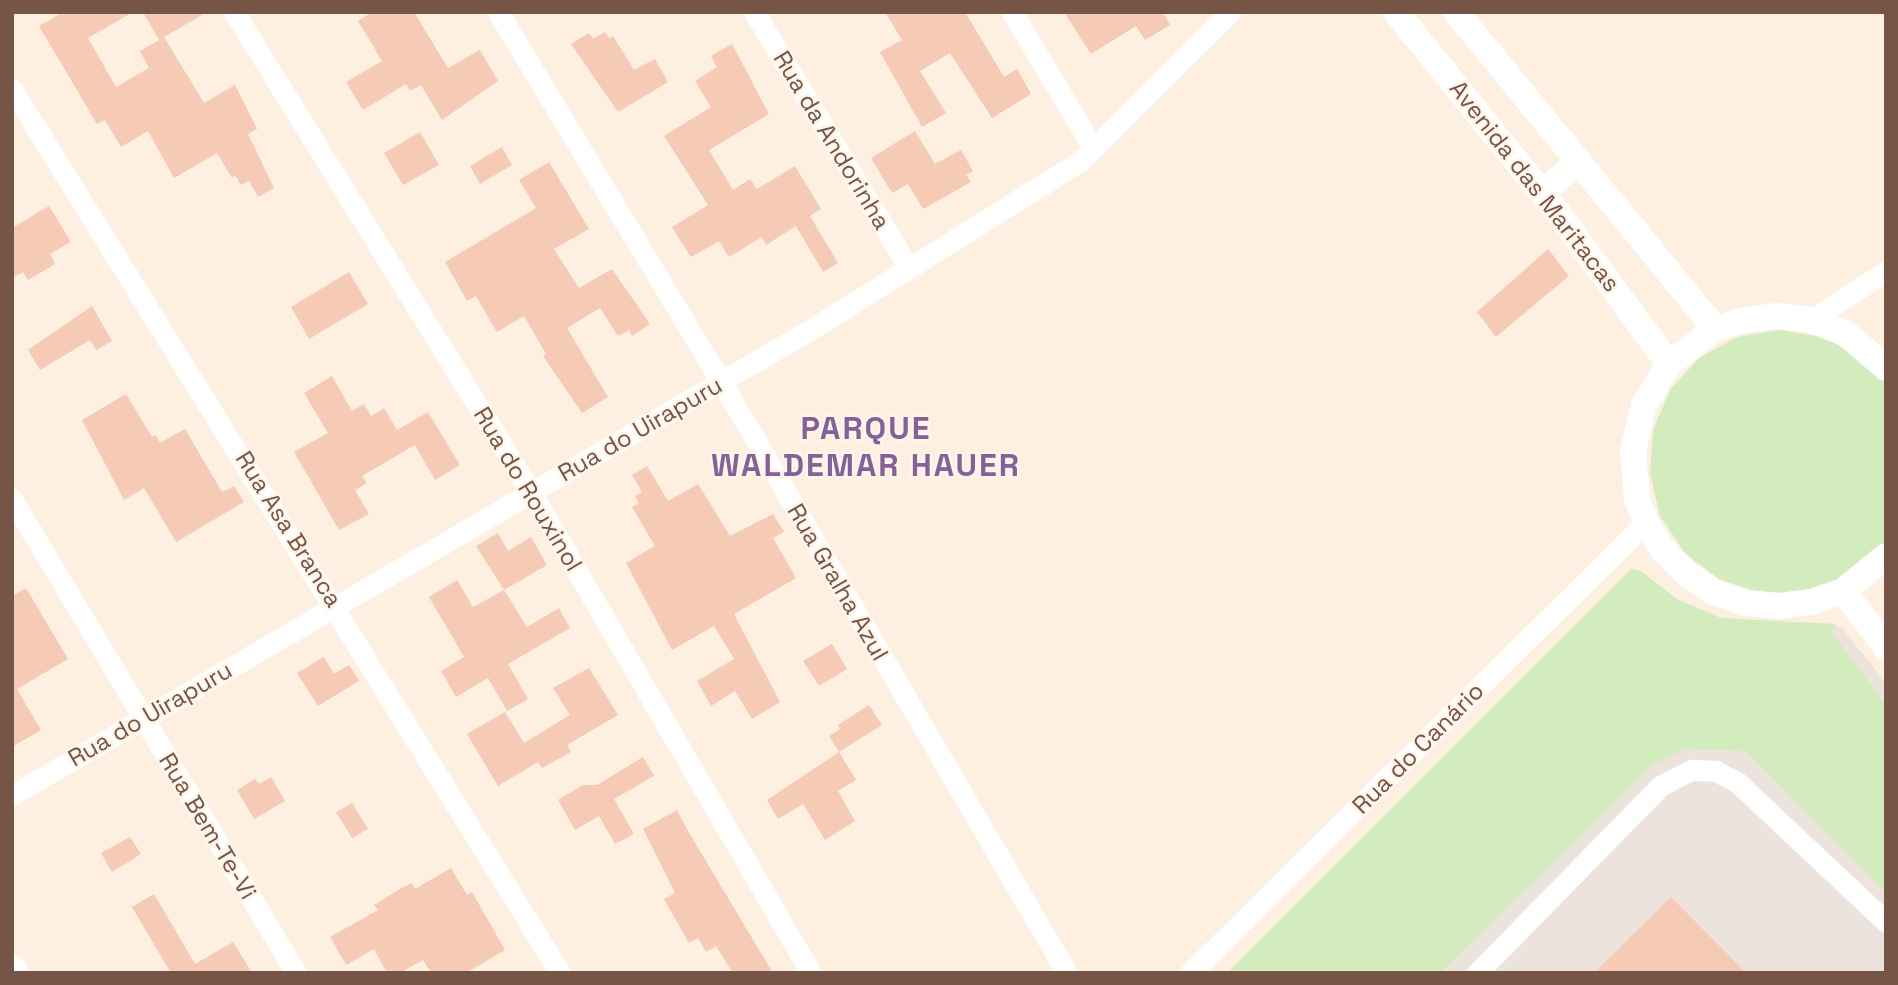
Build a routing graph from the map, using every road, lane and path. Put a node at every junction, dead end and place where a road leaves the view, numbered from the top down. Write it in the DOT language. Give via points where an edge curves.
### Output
graph roads {
  1 [pos="234,12"];
  2 [pos="498,12"];
  3 [pos="754,12"];
  4 [pos="1012,12"];
  5 [pos="1230,12"];
  6 [pos="1396,12"];
  7 [pos="1456,12"];
  8 [pos="12,89"];
  9 [pos="1093,148"];
  10 [pos="1578,162"];
  11 [pos="1542,193"];
  12 [pos="909,268"];
  13 [pos="1886,271"];
  14 [pos="1811,320"];
  15 [pos="1715,329"];
  16 [pos="1669,364"];
  17 [pos="1886,368"];
  18 [pos="721,382"];
  19 [pos="531,492"];
  20 [pos="12,499"];
  21 [pos="1646,522"];
  22 [pos="1883,565"];
  23 [pos="1843,591"];
  24 [pos="337,606"];
  25 [pos="1886,647"];
  26 [pos="144,718"];
  27 [pos="12,795"];
  28 [pos="1886,922"];
  29 [pos="296,973"];
  30 [pos="560,973"];
  31 [pos="811,973"];
  32 [pos="1068,973"];
  33 [pos="1190,973"];
  34 [pos="1477,973"];
  1 -- 19 [label="street, Rua do Rouxinol"];
  2 -- 18 [label="street, Rua Gralha Azul"];
  3 -- 12 [label="street, Rua da Andorinha"];
  4 -- 9 [label="street"];
  5 -- 9 [label="street, Rua do Uirapuru"];
  6 -- 11 [label="street, Avenida das Maritacas"];
  7 -- 10 [label="street, Avenida das Maritacas"];
  8 -- 24 [label="street, Rua Asa Branca"];
  9 -- 12 [label="street, Rua do Uirapuru" via="1079,162"];
  10 -- 11 [label="street"];
  10 -- 15 [label="street, Avenida das Maritacas"];
  11 -- 16 [label="street, Avenida das Maritacas"];
  12 -- 18 [label="street, Rua do Uirapuru"];
  13 -- 14 [label="street"];
  14 -- 15 [label="street" via="1777,316"];
  14 -- 17 [label="street" via="1845,333"];
  15 -- 16 [label="street"];
  16 -- 21 [label="street" via="1654,383 1636,428 1633,475"];
  18 -- 19 [label="street, Rua do Uirapuru"];
  18 -- 32 [label="street, Rua Gralha Azul"];
  19 -- 24 [label="street, Rua do Uirapuru"];
  19 -- 31 [label="street, Rua do Rouxinol"];
  20 -- 26 [label="street, Rua Bem-Te-Vi"];
  21 -- 23 [label="street" via="1663,550 1714,592 1746,603 1778,606 1811,602"];
  21 -- 33 [label="street, Rua do Canário"];
  22 -- 23 [label="street"];
  23 -- 25 [label="street"];
  24 -- 26 [label="street, Rua do Uirapuru"];
  24 -- 30 [label="street, Rua Asa Branca"];
  26 -- 27 [label="street, Rua do Uirapuru"];
  26 -- 29 [label="street, Rua Bem-Te-Vi"];
  28 -- 34 [label="street" via="1737,782 1717,771 1692,770 1660,786"];
}
